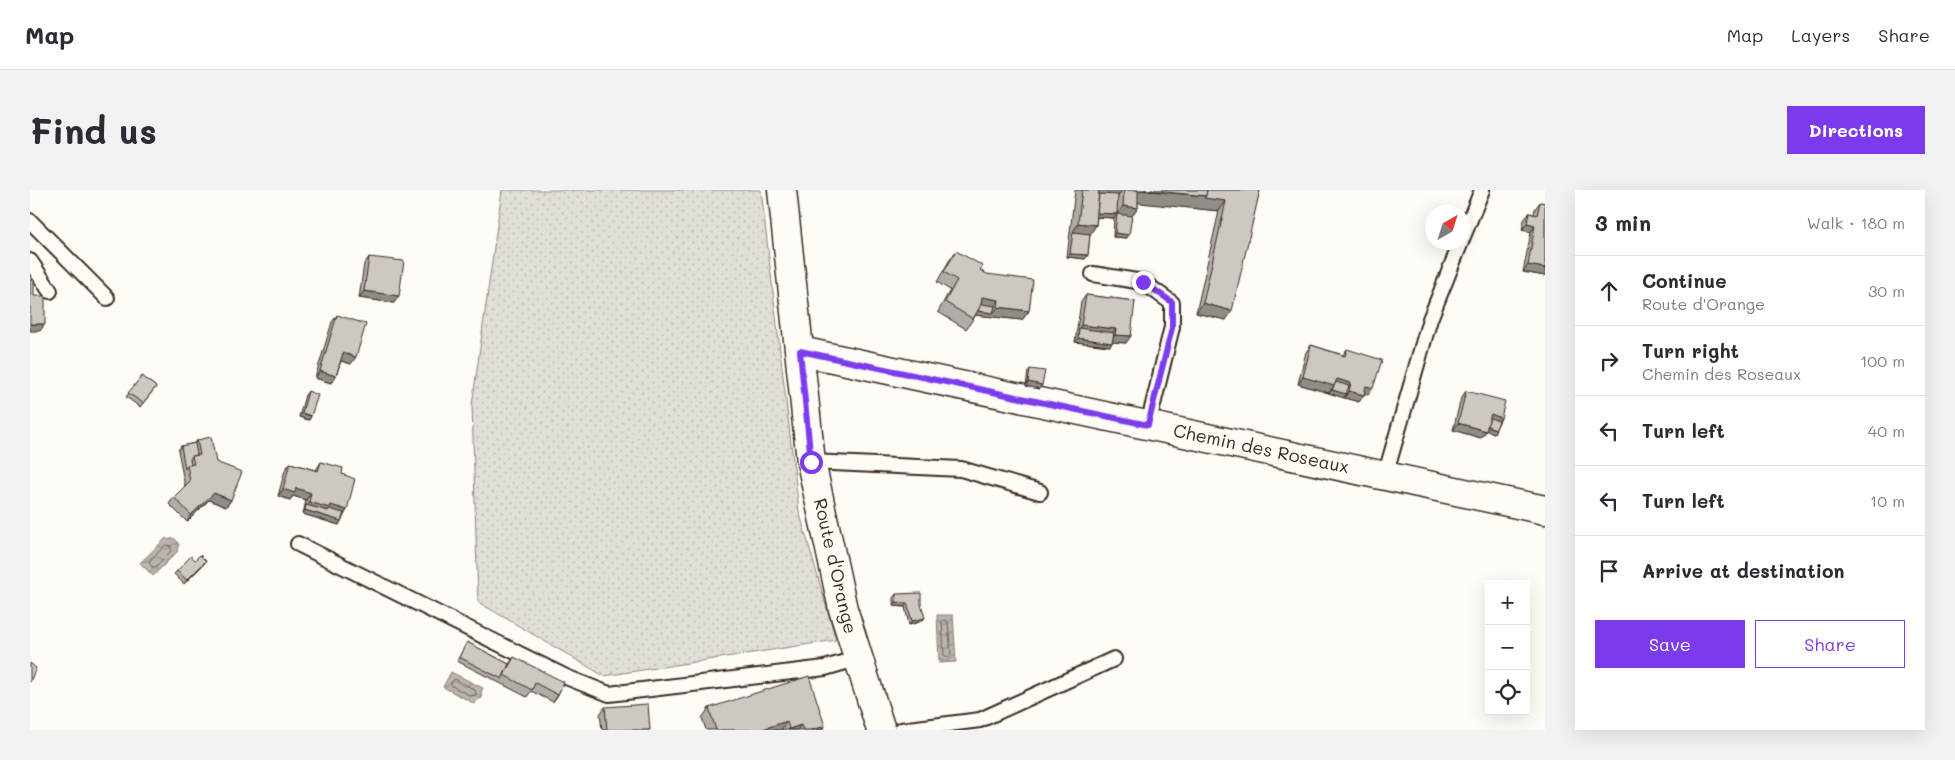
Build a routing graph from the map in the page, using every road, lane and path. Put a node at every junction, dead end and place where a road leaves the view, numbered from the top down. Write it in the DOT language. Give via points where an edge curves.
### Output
graph roads {
  1 [pos="782,190"];
  2 [pos="1482,190"];
  3 [pos="30,221"];
  4 [pos="1470,221"];
  5 [pos="1458,250"];
  6 [pos="30,261"];
  7 [pos="1093,274"];
  8 [pos="50,291"];
  9 [pos="106,298"];
  10 [pos="800,351"];
  11 [pos="1148,425"];
  12 [pos="811,462"];
  13 [pos="1385,476"];
  14 [pos="1040,492"];
  15 [pos="1545,510"];
  16 [pos="298,544"];
  17 [pos="859,658"];
  18 [pos="1114,659"];
  19 [pos="881,730"];
  20 [pos="901,730"];
  1 -- 10 [label="street, Route d'Orange"];
  2 -- 4 [label="lane"];
  3 -- 9 [label="lane"];
  5 -- 13 [label="lane" via="1430,319"];
  6 -- 8 [label="lane"];
  7 -- 11 [label="lane" via="1143,282 1172,302 1172,328"];
  10 -- 11 [label="street, Chemin des Roseaux"];
  10 -- 12 [label="street, Route d'Orange"];
  11 -- 13 [label="street, Chemin des Roseaux"];
  12 -- 14 [label="lane" via="961,469"];
  12 -- 17 [label="street, Route d'Orange" via="843,609"];
  13 -- 15 [label="street, Chemin des Roseaux"];
  16 -- 17 [label="lane" via="566,677 609,694 824,668"];
  17 -- 19 [label="street, Route d'Orange"];
  18 -- 20 [label="lane" via="980,720"];
}
